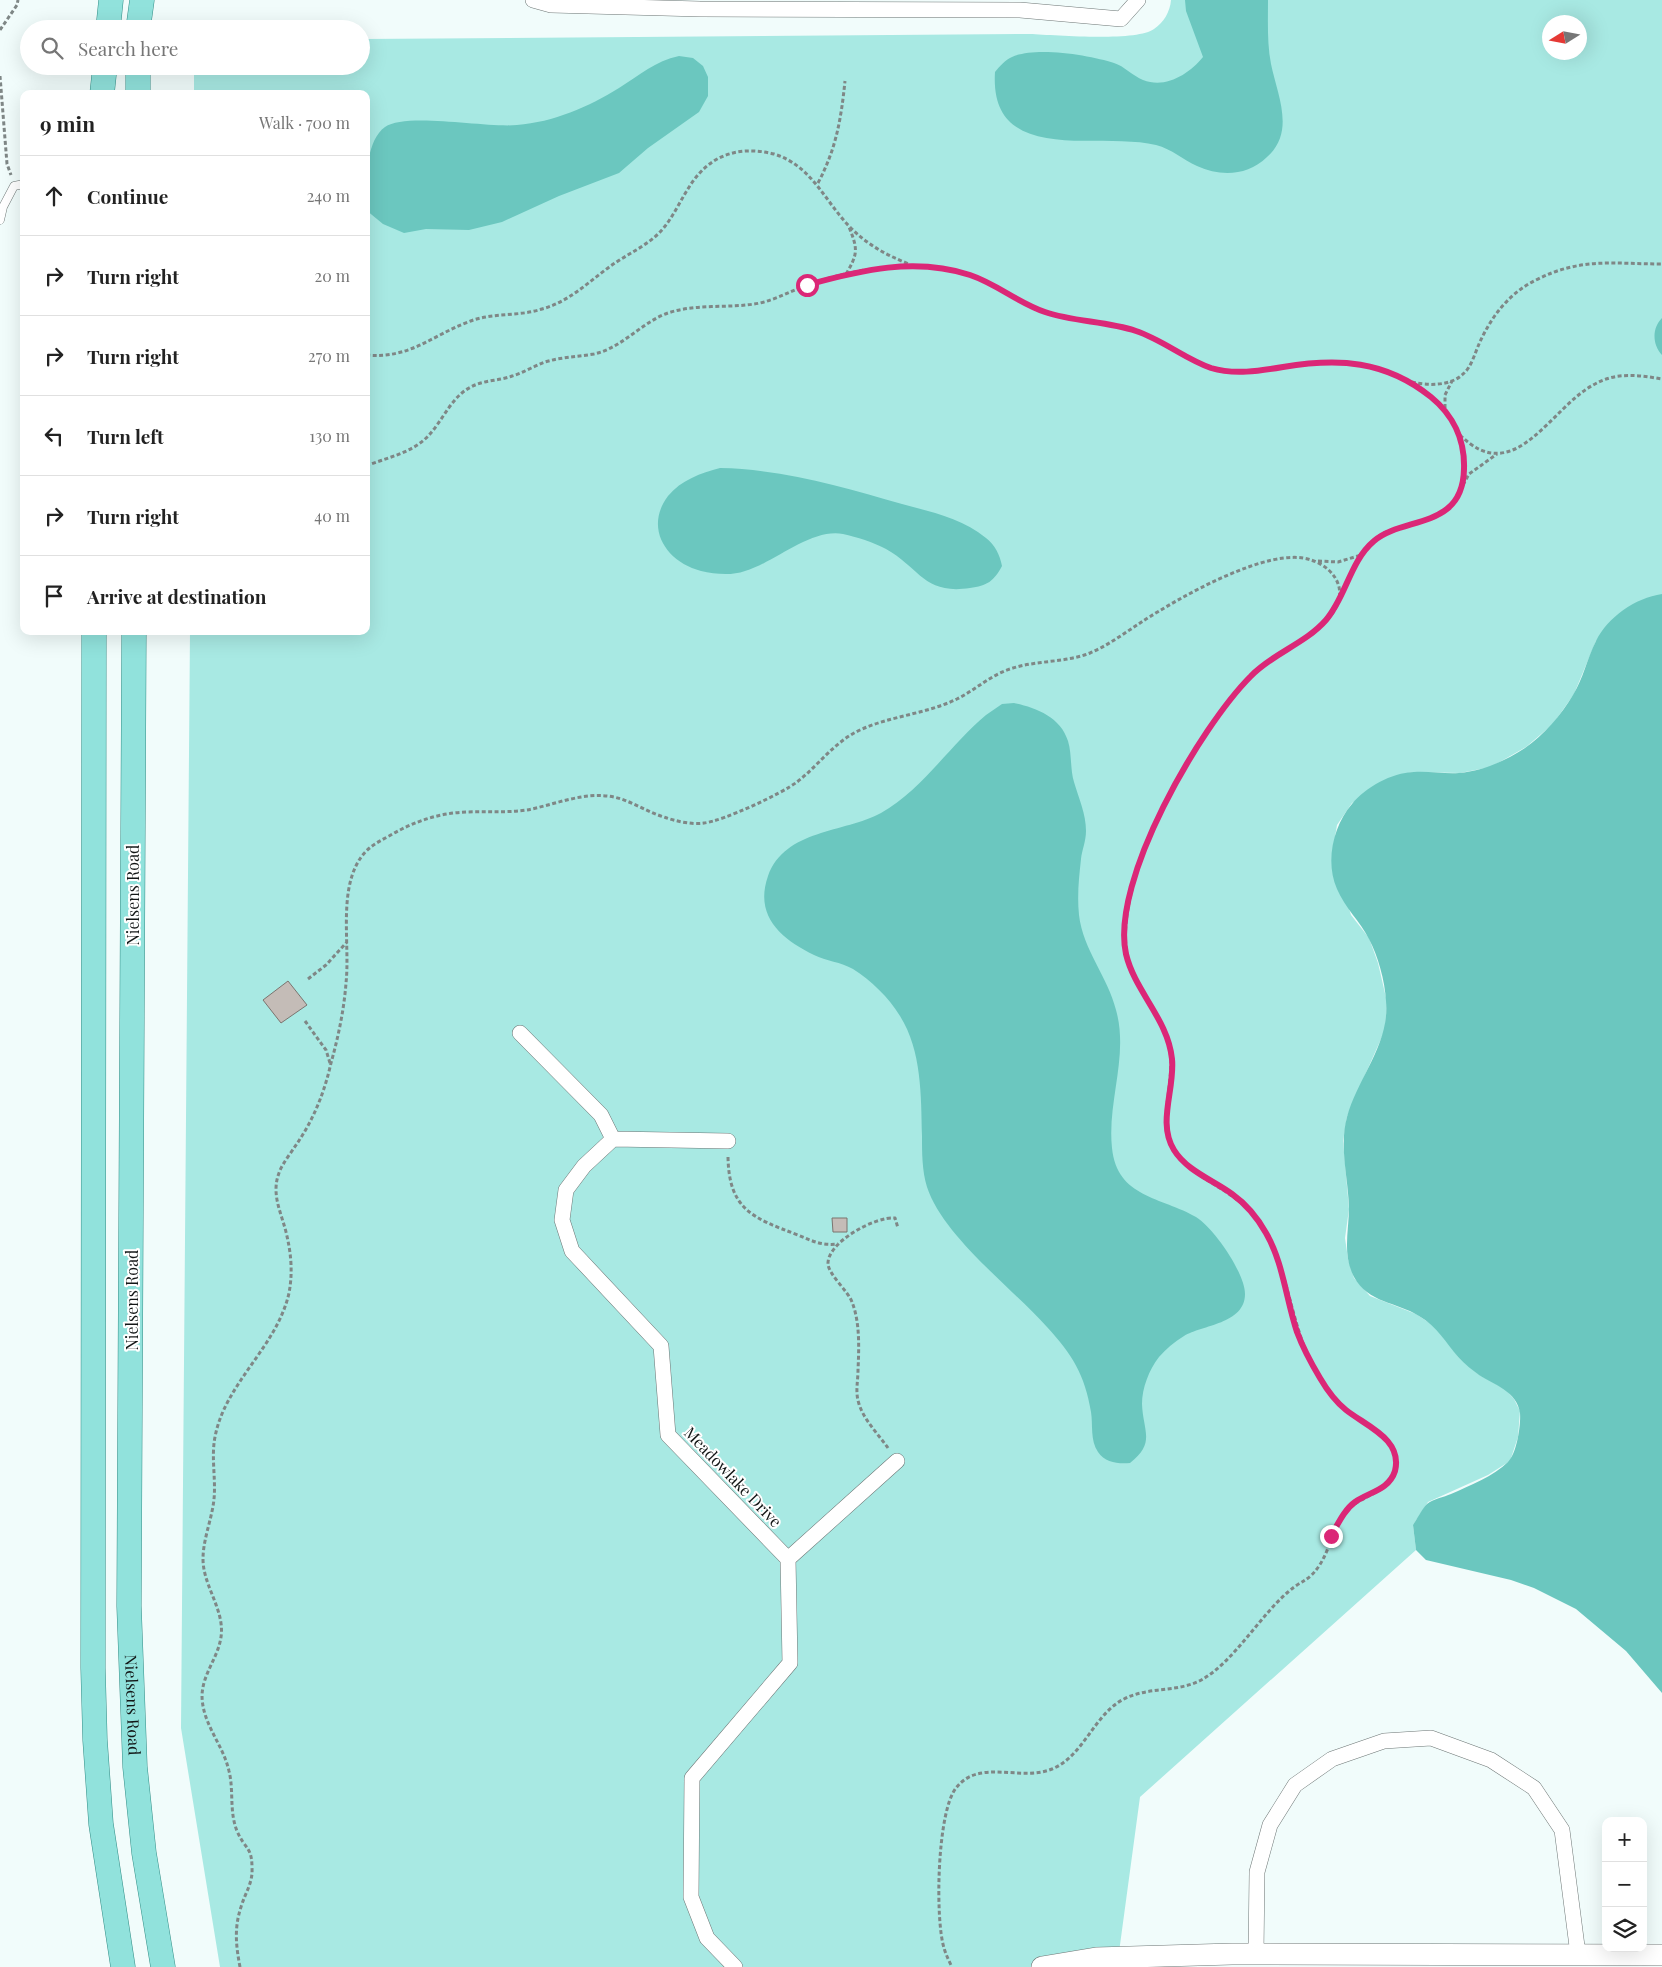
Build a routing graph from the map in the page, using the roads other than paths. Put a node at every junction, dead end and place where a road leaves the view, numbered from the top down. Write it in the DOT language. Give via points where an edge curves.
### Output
graph roads {
  1 [pos="111,0"];
  2 [pos="142,0"];
  3 [pos="533,0"];
  4 [pos="1138,0"];
  5 [pos="109,20"];
  6 [pos="139,20"];
  7 [pos="104,75"];
  8 [pos="138,75"];
  9 [pos="102,90"];
  10 [pos="138,90"];
  11 [pos="20,185"];
  12 [pos="0,220"];
  13 [pos="94,635"];
  14 [pos="134,635"];
  15 [pos="520,1033"];
  16 [pos="613,1139"];
  17 [pos="728,1142"];
  18 [pos="897,1461"];
  19 [pos="788,1559"];
  20 [pos="1256,1954"];
  21 [pos="1578,1954"];
  22 [pos="1662,1955"];
  23 [pos="1232,1961"];
  24 [pos="123,1967"];
  25 [pos="163,1967"];
  26 [pos="734,1967"];
  27 [pos="1042,1967"];
  1 -- 5 [label="main road"];
  2 -- 6 [label="main road"];
  3 -- 4 [label="street" via="551,5 700,9 1020,10 1121,19"];
  7 -- 9 [label="main road"];
  8 -- 10 [label="main road"];
  11 -- 12 [label="lane" via="14,186 2,207"];
  13 -- 24 [label="main road" via="93,1668 101,1824"];
  14 -- 25 [label="main road, Nielsens Road" via="130,1606 135,1767 144,1853"];
  15 -- 16 [label="street" via="600,1114"];
  16 -- 17 [label="street"];
  16 -- 19 [label="street, Meadowlake Drive" via="584,1166 566,1190 562,1220 572,1252 661,1346 668,1435"];
  18 -- 19 [label="street"];
  19 -- 26 [label="street" via="790,1663 692,1778 691,1897 707,1938"];
  20 -- 21 [label="street"];
  20 -- 21 [label="street" via="1257,1872 1270,1825 1295,1785 1332,1759 1384,1741 1431,1738 1491,1760 1534,1788 1562,1830"];
  20 -- 23 [label="street"];
  21 -- 22 [label="street"];
  23 -- 27 [label="street" via="1096,1958"];
}
